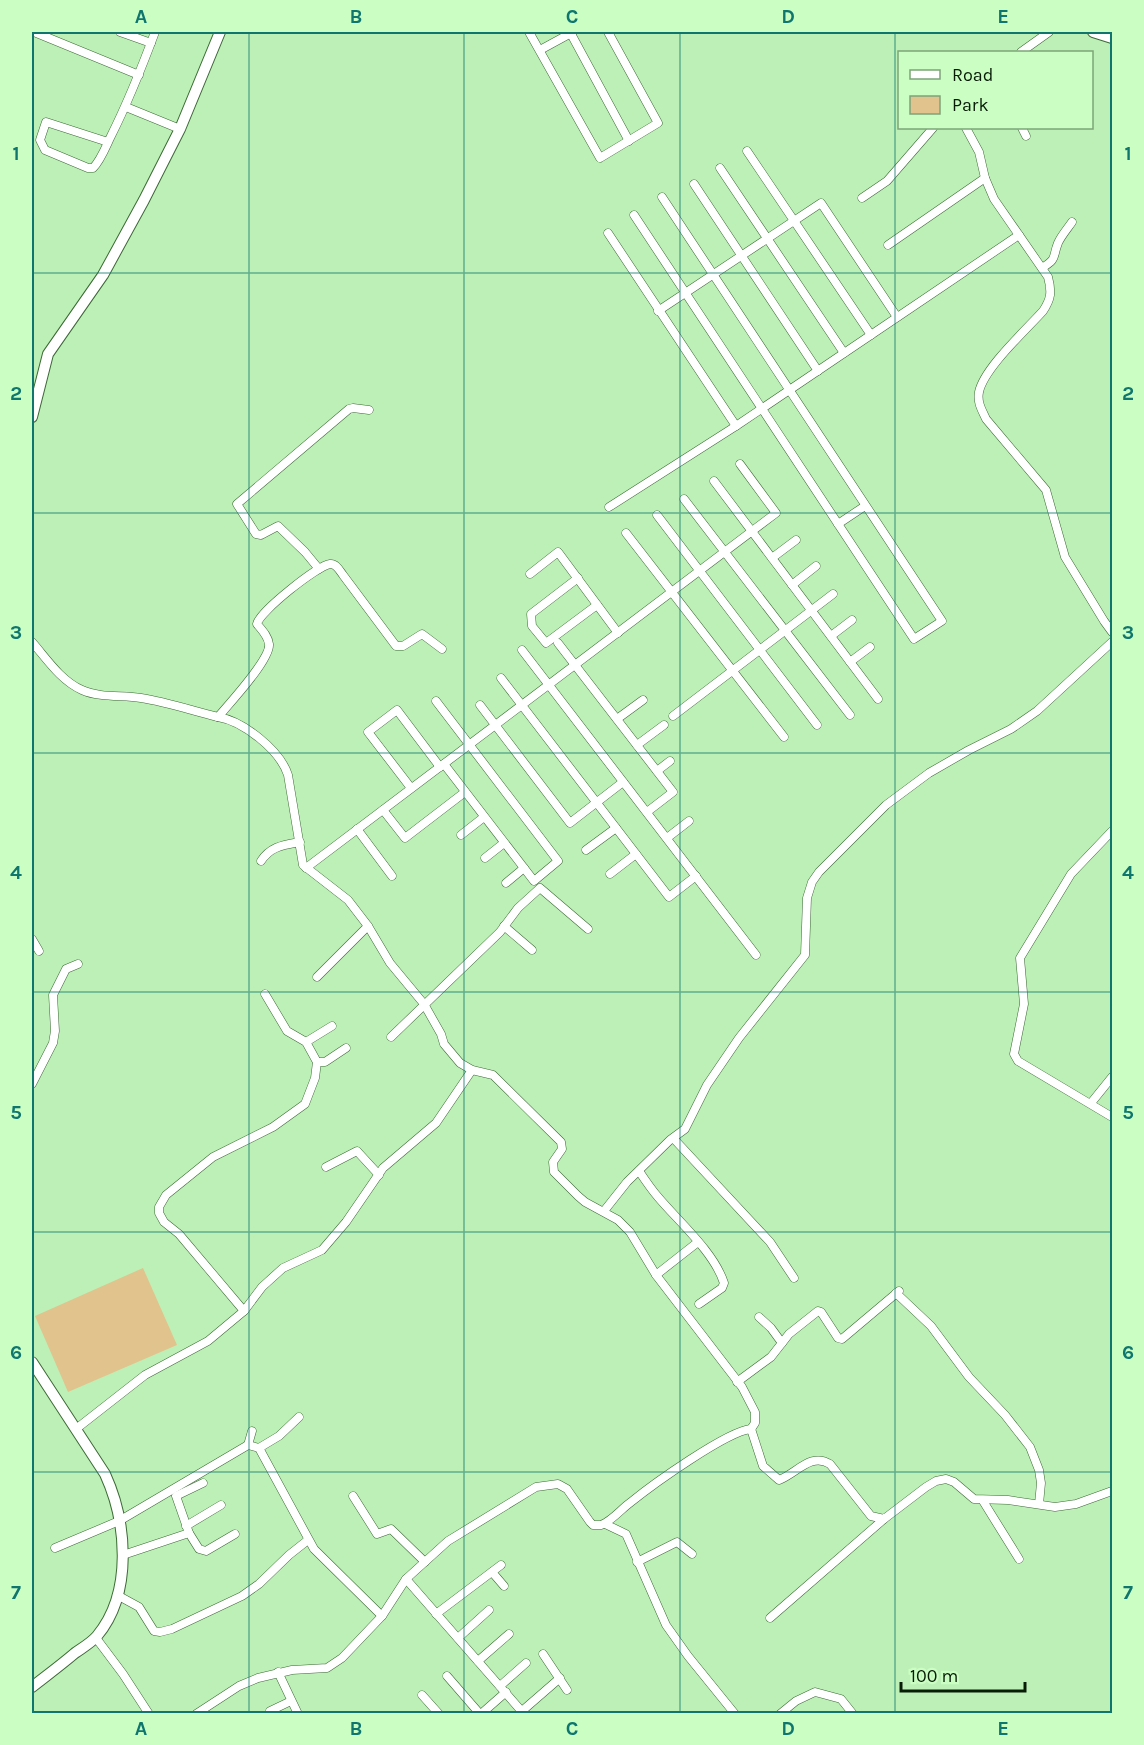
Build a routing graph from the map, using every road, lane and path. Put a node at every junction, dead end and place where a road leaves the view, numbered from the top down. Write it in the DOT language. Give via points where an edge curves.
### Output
graph roads {
  1 [pos="32,32"];
  2 [pos="120,32"];
  3 [pos="155,32"];
  4 [pos="220,32"];
  5 [pos="529,32"];
  6 [pos="571,32"];
  7 [pos="608,32"];
  8 [pos="1049,32"];
  9 [pos="1096,32"];
  10 [pos="1113,38"];
  11 [pos="151,43"];
  12 [pos="540,50"];
  13 [pos="1022,51"];
  14 [pos="139,75"];
  15 [pos="126,107"];
  16 [pos="180,129"];
  17 [pos="932,129"];
  18 [pos="967,129"];
  19 [pos="1022,129"];
  20 [pos="1026,136"];
  21 [pos="629,141"];
  22 [pos="108,142"];
  23 [pos="747,151"];
  24 [pos="720,168"];
  25 [pos="985,178"];
  26 [pos="694,184"];
  27 [pos="662,198"];
  28 [pos="862,198"];
  29 [pos="634,215"];
  30 [pos="794,220"];
  31 [pos="1072,222"];
  32 [pos="608,233"];
  33 [pos="1019,235"];
  34 [pos="767,238"];
  35 [pos="888,244"];
  36 [pos="742,255"];
  37 [pos="1042,268"];
  38 [pos="713,275"];
  39 [pos="686,293"];
  40 [pos="658,311"];
  41 [pos="897,317"];
  42 [pos="871,335"];
  43 [pos="844,353"];
  44 [pos="818,371"];
  45 [pos="35,388"];
  46 [pos="789,390"];
  47 [pos="762,408"];
  48 [pos="369,410"];
  49 [pos="32,417"];
  50 [pos="736,426"];
  51 [pos="740,464"];
  52 [pos="714,481"];
  53 [pos="684,499"];
  54 [pos="866,506"];
  55 [pos="609,507"];
  56 [pos="657,515"];
  57 [pos="838,524"];
  58 [pos="752,531"];
  59 [pos="626,533"];
  60 [pos="796,540"];
  61 [pos="725,552"];
  62 [pos="772,558"];
  63 [pos="816,566"];
  64 [pos="319,569"];
  65 [pos="699,571"];
  66 [pos="530,574"];
  67 [pos="578,578"];
  68 [pos="792,585"];
  69 [pos="672,592"];
  70 [pos="833,594"];
  71 [pos="597,605"];
  72 [pos="811,610"];
  73 [pos="852,620"];
  74 [pos="785,630"];
  75 [pos="1113,632"];
  76 [pos="618,633"];
  77 [pos="831,636"];
  78 [pos="32,642"];
  79 [pos="1113,642"];
  80 [pos="558,643"];
  81 [pos="870,647"];
  82 [pos="442,649"];
  83 [pos="522,650"];
  84 [pos="760,650"];
  85 [pos="850,662"];
  86 [pos="575,665"];
  87 [pos="733,671"];
  88 [pos="501,678"];
  89 [pos="549,685"];
  90 [pos="878,699"];
  91 [pos="643,700"];
  92 [pos="436,701"];
  93 [pos="480,705"];
  94 [pos="522,705"];
  95 [pos="850,715"];
  96 [pos="673,716"];
  97 [pos="218,717"];
  98 [pos="617,719"];
  99 [pos="495,725"];
  100 [pos="663,725"];
  101 [pos="817,725"];
  102 [pos="784,737"];
  103 [pos="470,744"];
  104 [pos="637,745"];
  105 [pos="670,761"];
  106 [pos="442,765"];
  107 [pos="657,771"];
  108 [pos="623,782"];
  109 [pos="411,788"];
  110 [pos="465,792"];
  111 [pos="596,802"];
  112 [pos="383,810"];
  113 [pos="647,812"];
  114 [pos="484,817"];
  115 [pos="689,821"];
  116 [pos="616,828"];
  117 [pos="357,829"];
  118 [pos="1113,831"];
  119 [pos="461,835"];
  120 [pos="667,838"];
  121 [pos="300,842"];
  122 [pos="504,843"];
  123 [pos="586,850"];
  124 [pos="636,854"];
  125 [pos="485,858"];
  126 [pos="261,861"];
  127 [pos="306,868"];
  128 [pos="524,868"];
  129 [pos="610,874"];
  130 [pos="392,876"];
  131 [pos="696,876"];
  132 [pos="506,883"];
  133 [pos="368,926"];
  134 [pos="504,926"];
  135 [pos="588,929"];
  136 [pos="32,939"];
  137 [pos="532,950"];
  138 [pos="39,951"];
  139 [pos="756,955"];
  140 [pos="78,963"];
  141 [pos="317,977"];
  142 [pos="265,994"];
  143 [pos="424,1004"];
  144 [pos="332,1026"];
  145 [pos="391,1037"];
  146 [pos="306,1042"];
  147 [pos="346,1048"];
  148 [pos="317,1062"];
  149 [pos="472,1070"];
  150 [pos="1113,1077"];
  151 [pos="32,1084"];
  152 [pos="1091,1103"];
  153 [pos="1113,1117"];
  154 [pos="674,1138"];
  155 [pos="326,1167"];
  156 [pos="639,1171"];
  157 [pos="379,1174"];
  158 [pos="604,1211"];
  159 [pos="698,1242"];
  160 [pos="656,1275"];
  161 [pos="794,1278"];
  162 [pos="699,1304"];
  163 [pos="244,1311"];
  164 [pos="759,1317"];
  165 [pos="782,1343"];
  166 [pos="32,1365"];
  167 [pos="737,1382"];
  168 [pos="299,1417"];
  169 [pos="76,1429"];
  170 [pos="751,1429"];
  171 [pos="252,1431"];
  172 [pos="248,1445"];
  173 [pos="259,1448"];
  174 [pos="203,1483"];
  175 [pos="1113,1491"];
  176 [pos="353,1496"];
  177 [pos="983,1501"];
  178 [pos="1039,1504"];
  179 [pos="221,1505"];
  180 [pos="884,1520"];
  181 [pos="119,1521"];
  182 [pos="605,1524"];
  183 [pos="188,1530"];
  184 [pos="235,1534"];
  185 [pos="308,1540"];
  186 [pos="55,1548"];
  187 [pos="692,1554"];
  188 [pos="123,1555"];
  189 [pos="1019,1559"];
  190 [pos="425,1562"];
  191 [pos="637,1562"];
  192 [pos="501,1565"];
  193 [pos="492,1572"];
  194 [pos="406,1579"];
  195 [pos="504,1586"];
  196 [pos="117,1595"];
  197 [pos="489,1610"];
  198 [pos="436,1614"];
  199 [pos="382,1616"];
  200 [pos="770,1618"];
  201 [pos="509,1634"];
  202 [pos="96,1638"];
  203 [pos="458,1638"];
  204 [pos="543,1654"];
  205 [pos="478,1661"];
  206 [pos="526,1663"];
  207 [pos="278,1672"];
  208 [pos="447,1676"];
  209 [pos="560,1678"];
  210 [pos="32,1687"];
  211 [pos="503,1689"];
  212 [pos="567,1690"];
  213 [pos="422,1695"];
  214 [pos="291,1701"];
  215 [pos="270,1711"];
  216 [pos="523,1712"];
  217 [pos="149,1713"];
  218 [pos="196,1713"];
  219 [pos="298,1713"];
  220 [pos="439,1713"];
  221 [pos="481,1713"];
  222 [pos="735,1713"];
  223 [pos="780,1713"];
  224 [pos="853,1713"];
  1 -- 14 [label="street"];
  2 -- 11 [label="street"];
  3 -- 11 [label="street"];
  4 -- 16 [label="street"];
  5 -- 12 [label="street"];
  6 -- 12 [label="street"];
  6 -- 21 [label="street"];
  7 -- 21 [label="street" via="657,119 656,126"];
  8 -- 13 [label="street"];
  9 -- 10 [label="street"];
  11 -- 14 [label="street"];
  12 -- 21 [label="street" via="600,158"];
  14 -- 15 [label="street"];
  15 -- 16 [label="street"];
  15 -- 22 [label="street"];
  16 -- 45 [label="street" via="103,275 48,354"];
  17 -- 28 [label="street" via="887,181"];
  18 -- 25 [label="street" via="979,152"];
  19 -- 20 [label="street"];
  22 -- 22 [label="street" via="46,122 40,140 45,150 93,168"];
  23 -- 30 [label="street"];
  24 -- 34 [label="street"];
  25 -- 33 [label="street" via="994,199"];
  25 -- 35 [label="street"];
  26 -- 36 [label="street"];
  27 -- 38 [label="street"];
  29 -- 39 [label="street"];
  30 -- 34 [label="street"];
  30 -- 41 [label="street" via="821,203"];
  30 -- 42 [label="street"];
  31 -- 37 [label="street" via="1058,242 1052,262"];
  32 -- 40 [label="street"];
  33 -- 37 [label="street"];
  33 -- 41 [label="street"];
  34 -- 36 [label="street"];
  34 -- 43 [label="street"];
  36 -- 38 [label="street"];
  36 -- 44 [label="street"];
  37 -- 75 [label="street" via="1048,277 1051,299 986,375 979,406 1046,490 1065,557"];
  38 -- 39 [label="street"];
  38 -- 46 [label="street"];
  39 -- 40 [label="street"];
  39 -- 47 [label="street"];
  40 -- 50 [label="street"];
  41 -- 42 [label="street"];
  42 -- 43 [label="street"];
  43 -- 44 [label="street"];
  44 -- 46 [label="street"];
  45 -- 49 [label="street"];
  46 -- 47 [label="street"];
  46 -- 54 [label="street"];
  47 -- 50 [label="street"];
  47 -- 57 [label="street"];
  48 -- 64 [label="street" via="349,409 237,504 256,534 278,526"];
  50 -- 55 [label="street"];
  51 -- 58 [label="street" via="776,513"];
  52 -- 58 [label="street"];
  53 -- 61 [label="street"];
  54 -- 57 [label="street"];
  54 -- 57 [label="street" via="942,621 914,639"];
  56 -- 65 [label="street"];
  58 -- 61 [label="street"];
  58 -- 62 [label="street"];
  59 -- 69 [label="street"];
  60 -- 62 [label="street"];
  61 -- 65 [label="street"];
  61 -- 74 [label="street"];
  62 -- 68 [label="street"];
  63 -- 68 [label="street"];
  64 -- 82 [label="street" via="334,564 396,646 422,634"];
  64 -- 97 [label="street" via="259,617 257,624 266,635 269,650"];
  65 -- 69 [label="street"];
  65 -- 84 [label="street"];
  66 -- 67 [label="street" via="558,552"];
  67 -- 71 [label="street"];
  67 -- 71 [label="street" via="531,614 532,626 546,643"];
  68 -- 72 [label="street"];
  69 -- 76 [label="street"];
  69 -- 87 [label="street"];
  70 -- 72 [label="street"];
  71 -- 76 [label="street"];
  72 -- 74 [label="street"];
  72 -- 77 [label="street"];
  73 -- 77 [label="street"];
  74 -- 84 [label="street"];
  74 -- 95 [label="street"];
  76 -- 86 [label="street"];
  77 -- 85 [label="street"];
  78 -- 97 [label="street" via="71,684 83,690 140,698"];
  79 -- 154 [label="street" via="1037,711 929,773 886,805 819,872 807,898 806,955 739,1038 707,1085 685,1129"];
  80 -- 86 [label="street"];
  81 -- 85 [label="street"];
  83 -- 89 [label="street"];
  84 -- 87 [label="street"];
  84 -- 101 [label="street"];
  85 -- 90 [label="street"];
  86 -- 89 [label="street"];
  86 -- 98 [label="street"];
  87 -- 96 [label="street"];
  87 -- 102 [label="street"];
  88 -- 94 [label="street"];
  89 -- 94 [label="street"];
  89 -- 108 [label="street"];
  91 -- 98 [label="street"];
  92 -- 103 [label="street"];
  93 -- 99 [label="street"];
  94 -- 99 [label="street"];
  94 -- 111 [label="street"];
  97 -- 121 [label="street" via="257,735 281,762 288,775"];
  98 -- 104 [label="street"];
  99 -- 103 [label="street"];
  99 -- 111 [label="street" via="570,823"];
  100 -- 104 [label="street"];
  103 -- 106 [label="street"];
  103 -- 128 [label="street" via="558,861 534,881"];
  104 -- 107 [label="street"];
  105 -- 107 [label="street"];
  106 -- 109 [label="street"];
  106 -- 109 [label="street" via="397,710 390,715 368,732"];
  106 -- 110 [label="street"];
  107 -- 113 [label="street" via="673,792"];
  108 -- 111 [label="street"];
  108 -- 113 [label="street"];
  109 -- 112 [label="street"];
  110 -- 112 [label="street" via="405,838"];
  110 -- 114 [label="street"];
  111 -- 116 [label="street"];
  112 -- 117 [label="street"];
  113 -- 120 [label="street"];
  114 -- 119 [label="street"];
  114 -- 122 [label="street"];
  115 -- 120 [label="street"];
  116 -- 123 [label="street"];
  116 -- 124 [label="street"];
  117 -- 127 [label="street"];
  117 -- 130 [label="street"];
  118 -- 152 [label="street" via="1071,874 1020,958 1024,1004 1014,1054 1018,1061"];
  120 -- 131 [label="street"];
  121 -- 126 [label="street" via="273,849"];
  121 -- 127 [label="street"];
  122 -- 125 [label="street"];
  122 -- 128 [label="street"];
  124 -- 129 [label="street"];
  124 -- 131 [label="street" via="669,897"];
  127 -- 133 [label="street" via="348,900"];
  128 -- 132 [label="street"];
  131 -- 139 [label="street"];
  133 -- 141 [label="street"];
  133 -- 143 [label="street" via="390,963"];
  134 -- 135 [label="street" via="540,888"];
  134 -- 137 [label="street"];
  134 -- 143 [label="street"];
  136 -- 138 [label="street"];
  140 -- 151 [label="street" via="66,969 53,994 53,1043"];
  142 -- 146 [label="street" via="287,1031"];
  143 -- 145 [label="street"];
  143 -- 149 [label="street" via="444,1044 460,1063"];
  144 -- 146 [label="street"];
  146 -- 148 [label="street"];
  147 -- 148 [label="street" via="325,1062"];
  148 -- 163 [label="street" via="315,1078 302,1108 213,1156 166,1195 159,1207 164,1222 179,1234"];
  149 -- 157 [label="street" via="436,1123 390,1160"];
  149 -- 158 [label="street" via="493,1075 550,1130 562,1146 553,1162 554,1172 585,1202"];
  150 -- 152 [label="street"];
  152 -- 153 [label="street"];
  154 -- 156 [label="street"];
  154 -- 161 [label="street" via="770,1242"];
  155 -- 157 [label="street" via="357,1151"];
  156 -- 158 [label="street"];
  156 -- 159 [label="street"];
  157 -- 163 [label="street" via="322,1250 283,1268"];
  158 -- 160 [label="street" via="625,1226"];
  159 -- 160 [label="street"];
  159 -- 162 [label="street" via="724,1282 722,1288"];
  160 -- 167 [label="street"];
  163 -- 169 [label="street" via="208,1341 145,1375"];
  164 -- 165 [label="street"];
  165 -- 167 [label="street" via="771,1357"];
  165 -- 178 [label="street" via="818,1311 842,1339 898,1291 1030,1447 1040,1470"];
  166 -- 169 [label="street"];
  167 -- 170 [label="street" via="755,1412"];
  168 -- 173 [label="street"];
  169 -- 181 [label="street" via="108,1481"];
  170 -- 180 [label="street" via="763,1466 779,1480 813,1460 824,1460 871,1516"];
  170 -- 182 [label="street" via="711,1447 631,1501"];
  171 -- 172 [label="street"];
  172 -- 173 [label="street"];
  172 -- 181 [label="street"];
  173 -- 185 [label="street"];
  174 -- 183 [label="street" via="176,1496"];
  175 -- 178 [label="street" via="1066,1507"];
  176 -- 190 [label="street" via="376,1533 391,1529"];
  177 -- 178 [label="street"];
  177 -- 180 [label="street" via="946,1479 926,1487"];
  177 -- 189 [label="street"];
  179 -- 183 [label="street"];
  180 -- 200 [label="street"];
  181 -- 186 [label="street"];
  181 -- 188 [label="street"];
  182 -- 190 [label="street" via="593,1525 567,1489 558,1484 545,1485 448,1541"];
  182 -- 191 [label="street" via="626,1534"];
  183 -- 184 [label="street" via="199,1549 206,1551"];
  183 -- 188 [label="street"];
  185 -- 196 [label="street" via="242,1596 171,1629 154,1630 139,1607"];
  185 -- 199 [label="street"];
  187 -- 191 [label="street" via="677,1542"];
  188 -- 196 [label="street"];
  190 -- 194 [label="street"];
  191 -- 222 [label="street" via="666,1625"];
  192 -- 193 [label="street"];
  193 -- 195 [label="street"];
  193 -- 198 [label="street"];
  194 -- 198 [label="street"];
  194 -- 199 [label="street"];
  196 -- 202 [label="street"];
  197 -- 203 [label="street"];
  198 -- 203 [label="street"];
  199 -- 207 [label="street" via="342,1658 327,1668"];
  201 -- 205 [label="street"];
  202 -- 210 [label="street"];
  202 -- 217 [label="street"];
  203 -- 205 [label="street"];
  204 -- 209 [label="street"];
  205 -- 211 [label="street"];
  206 -- 211 [label="street"];
  207 -- 214 [label="street"];
  207 -- 218 [label="street" via="238,1686"];
  208 -- 221 [label="street"];
  209 -- 212 [label="street"];
  209 -- 216 [label="street"];
  211 -- 216 [label="street"];
  211 -- 221 [label="street"];
  213 -- 220 [label="street"];
  214 -- 215 [label="street"];
  214 -- 219 [label="street"];
  223 -- 224 [label="street" via="815,1692 841,1699"];
}
